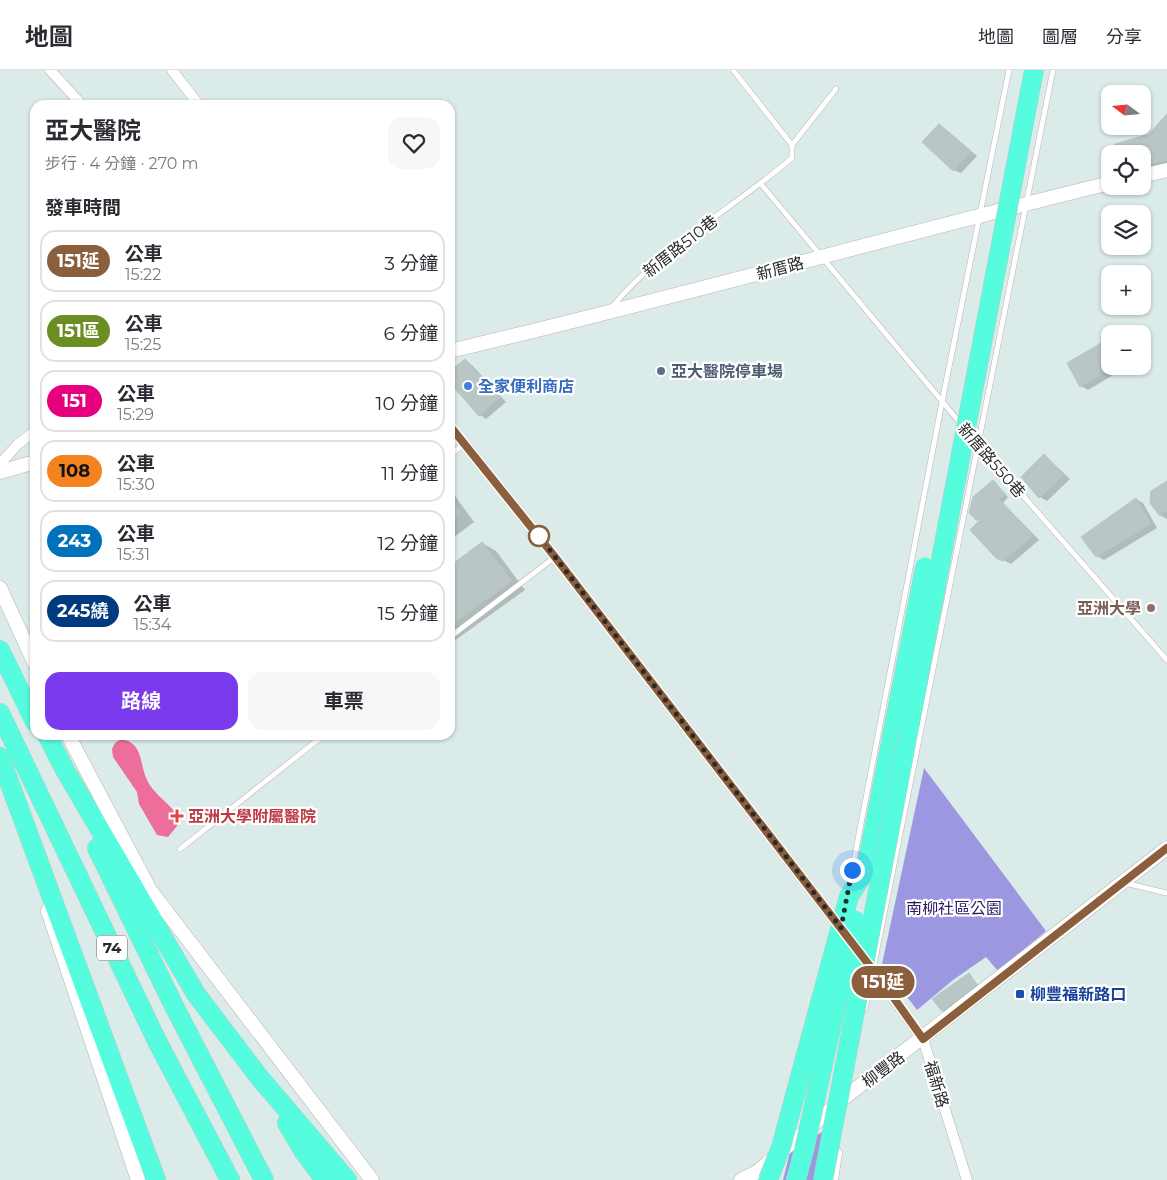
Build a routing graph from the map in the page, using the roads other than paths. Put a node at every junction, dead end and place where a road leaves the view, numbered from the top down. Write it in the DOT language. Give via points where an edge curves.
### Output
graph roads {
  1 [pos="50,70"];
  2 [pos="172,70"];
  3 [pos="733,70"];
  4 [pos="1009,70"];
  5 [pos="1022,70"];
  6 [pos="1034,70"];
  7 [pos="1053,70"];
  8 [pos="836,89"];
  9 [pos="77,100"];
  10 [pos="195,100"];
  11 [pos="792,145"];
  12 [pos="1167,170"];
  13 [pos="1151,174"];
  14 [pos="761,184"];
  15 [pos="1101,185"];
  16 [pos="1027,203"];
  17 [pos="981,215"];
  18 [pos="820,258"];
  19 [pos="606,314"];
  20 [pos="455,350"];
  21 [pos="942,402"];
  22 [pos="455,432"];
  23 [pos="30,435"];
  24 [pos="977,442"];
  25 [pos="464,444"];
  26 [pos="455,452"];
  27 [pos="30,463"];
  28 [pos="0,464"];
  29 [pos="0,472"];
  30 [pos="555,557"];
  31 [pos="0,588"];
  32 [pos="455,633"];
  33 [pos="0,640"];
  34 [pos="0,650"];
  35 [pos="30,653"];
  36 [pos="1167,660"];
  37 [pos="30,700"];
  38 [pos="30,712"];
  39 [pos="0,713"];
  40 [pos="43,740"];
  41 [pos="51,740"];
  42 [pos="71,740"];
  43 [pos="318,740"];
  44 [pos="0,757"];
  45 [pos="0,782"];
  46 [pos="1167,848"];
  47 [pos="180,849"];
  48 [pos="866,870"];
  49 [pos="1124,883"];
  50 [pos="1167,893"];
  51 [pos="841,928"];
  52 [pos="874,970"];
  53 [pos="863,1019"];
  54 [pos="923,1039"];
  55 [pos="259,1077"];
  56 [pos="850,1078"];
  57 [pos="122,1087"];
  58 [pos="845,1097"];
  59 [pos="783,1149"];
  60 [pos="138,1180"];
  61 [pos="156,1180"];
  62 [pos="165,1180"];
  63 [pos="230,1180"];
  64 [pos="264,1180"];
  65 [pos="325,1180"];
  66 [pos="347,1180"];
  67 [pos="372,1180"];
  68 [pos="741,1180"];
  69 [pos="768,1180"];
  70 [pos="796,1180"];
  71 [pos="823,1180"];
  72 [pos="833,1180"];
  73 [pos="966,1180"];
  1 -- 9 [label="street"];
  2 -- 10 [label="street"];
  3 -- 11 [label="lane"];
  4 -- 17 [label="lane"];
  5 -- 48 [label="highway, bridge"];
  6 -- 71 [label="highway, bridge"];
  7 -- 16 [label="lane"];
  8 -- 11 [label="lane"];
  11 -- 14 [label="lane, 新厝路510巷" via="792,158"];
  12 -- 13 [label="street"];
  14 -- 18 [label="lane"];
  14 -- 19 [label="lane, 新厝路510巷" via="656,262"];
  15 -- 16 [label="street, 新厝路"];
  16 -- 17 [label="street, 新厝路"];
  16 -- 24 [label="lane"];
  17 -- 18 [label="street, 新厝路"];
  17 -- 21 [label="lane"];
  18 -- 19 [label="street, 新厝路"];
  18 -- 21 [label="lane, 新厝路550巷"];
  19 -- 20 [label="street, 新厝路"];
  21 -- 24 [label="lane, 新厝路550巷"];
  21 -- 51 [label="lane"];
  22 -- 25 [label="street, 福新路"];
  23 -- 28 [label="street"];
  24 -- 36 [label="lane, 新厝路550巷"];
  24 -- 52 [label="lane"];
  25 -- 26 [label="lane"];
  25 -- 30 [label="street, 福新路"];
  27 -- 29 [label="street"];
  30 -- 32 [label="lane"];
  30 -- 51 [label="street, 福新路"];
  31 -- 35 [label="street"];
  33 -- 37 [label="highway"];
  34 -- 38 [label="highway"];
  39 -- 63 [label="highway, 74" via="157,1041"];
  40 -- 64 [label="highway, 74"];
  41 -- 55 [label="highway" via="196,994"];
  42 -- 67 [label="street" via="150,890"];
  43 -- 47 [label="lane"];
  44 -- 57 [label="highway"];
  45 -- 60 [label="street" via="13,809"];
  46 -- 49 [label="street, 柳豐路"];
  48 -- 69 [label="highway, bridge" via="849,896 781,1147"];
  48 -- 70 [label="highway, bridge"];
  49 -- 50 [label="lane"];
  49 -- 54 [label="street, 柳豐路"];
  51 -- 52 [label="street, 福新路"];
  51 -- 59 [label="lane"];
  52 -- 53 [label="lane"];
  52 -- 54 [label="street, 福新路"];
  54 -- 58 [label="street, 柳豐路"];
  54 -- 73 [label="street, 福新路"];
  55 -- 65 [label="highway" via="304,1152"];
  55 -- 66 [label="highway"];
  56 -- 58 [label="lane"];
  57 -- 61 [label="highway"];
  57 -- 62 [label="highway"];
  58 -- 59 [label="street, 柳豐路"];
  58 -- 72 [label="street"];
  59 -- 68 [label="street, 柳豐路" via="757,1172"];
}
